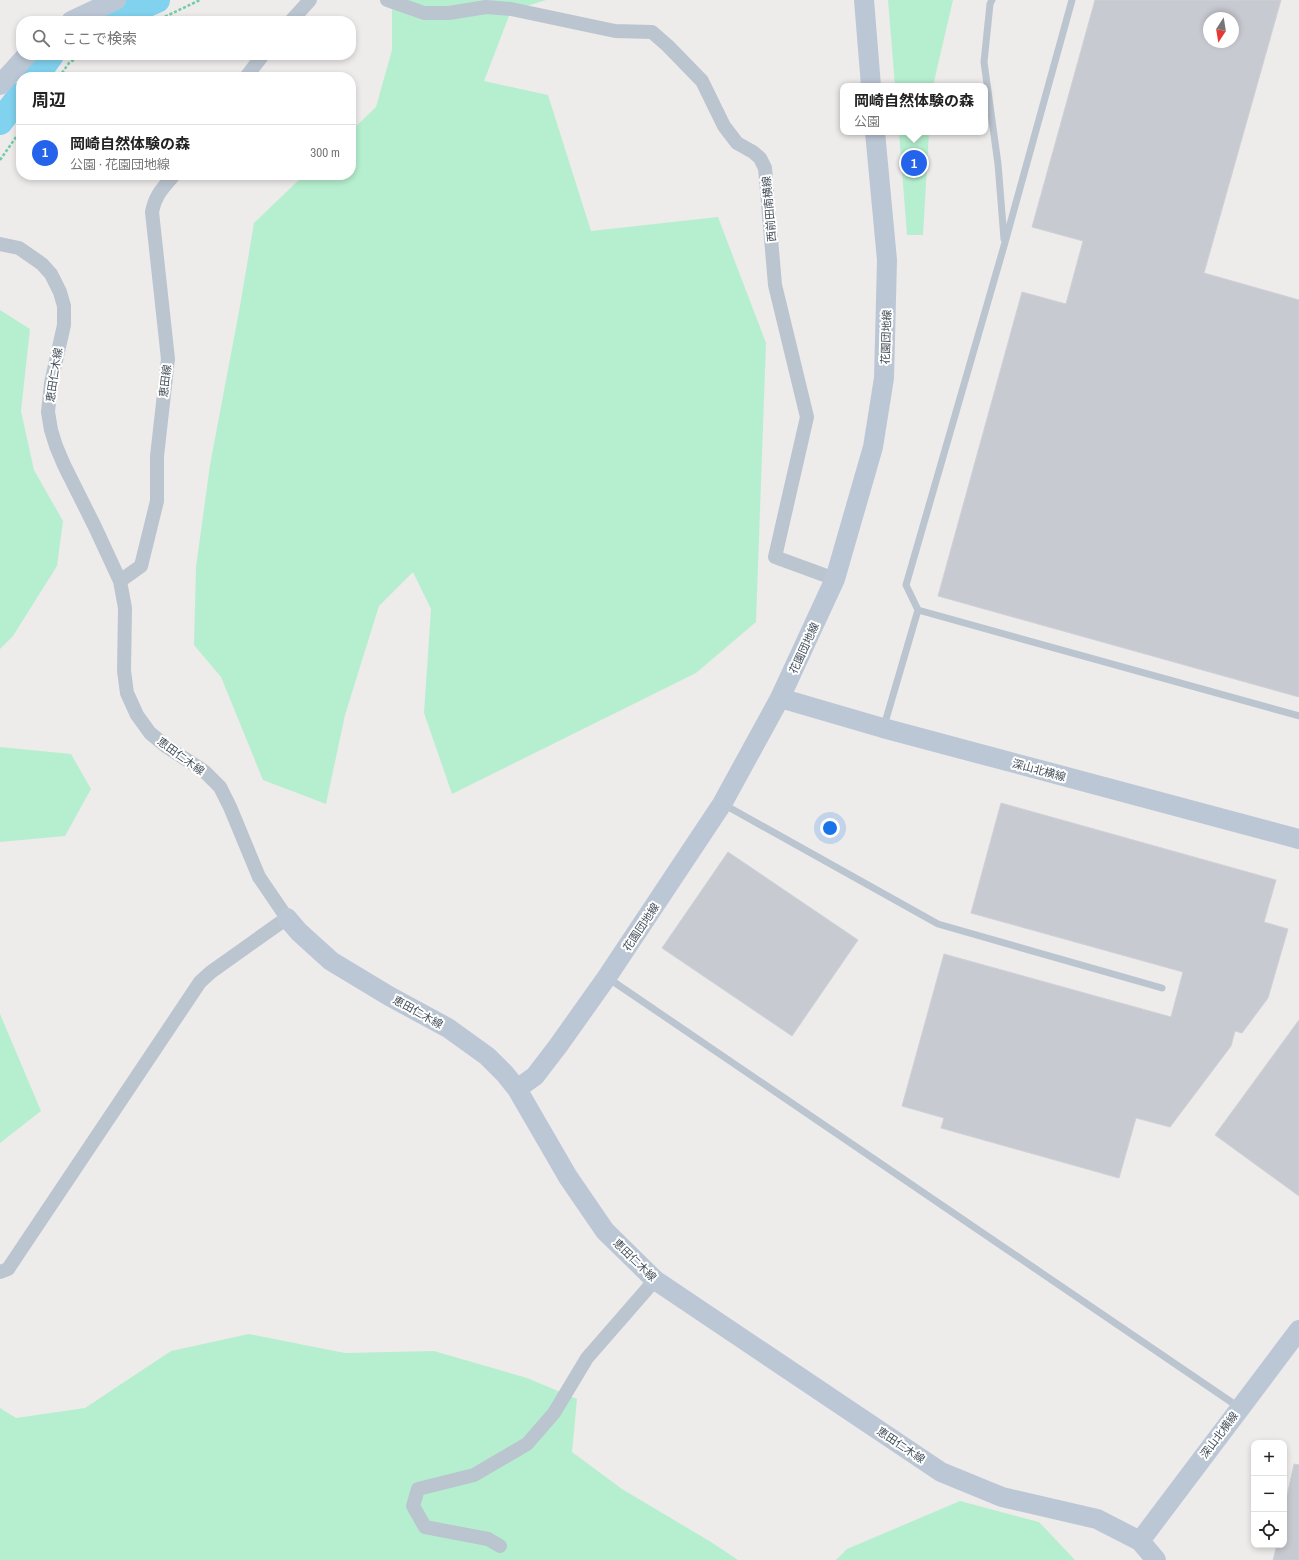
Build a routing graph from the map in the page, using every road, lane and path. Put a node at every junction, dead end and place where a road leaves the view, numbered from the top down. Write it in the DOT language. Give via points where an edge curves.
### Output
graph roads {
  1 [pos="116,0"];
  2 [pos="200,0"];
  3 [pos="310,0"];
  4 [pos="387,0"];
  5 [pos="864,0"];
  6 [pos="992,0"];
  7 [pos="1072,0"];
  8 [pos="82,16"];
  9 [pos="166,16"];
  10 [pos="296,16"];
  11 [pos="22,60"];
  12 [pos="74,60"];
  13 [pos="259,60"];
  14 [pos="63,72"];
  15 [pos="250,72"];
  16 [pos="871,83"];
  17 [pos="987,83"];
  18 [pos="0,85"];
  19 [pos="988,91"];
  20 [pos="876,135"];
  21 [pos="16,137"];
  22 [pos="0,160"];
  23 [pos="170,180"];
  24 [pos="0,244"];
  25 [pos="1004,246"];
  26 [pos="835,579"];
  27 [pos="120,581"];
  28 [pos="918,610"];
  29 [pos="780,698"];
  30 [pos="1299,716"];
  31 [pos="883,728"];
  32 [pos="722,804"];
  33 [pos="1299,840"];
  34 [pos="287,918"];
  35 [pos="607,977"];
  36 [pos="1162,988"];
  37 [pos="517,1090"];
  38 [pos="0,1272"];
  39 [pos="655,1280"];
  40 [pos="1299,1330"];
  41 [pos="1240,1408"];
  42 [pos="1140,1541"];
  43 [pos="500,1546"];
  44 [pos="1156,1560"];
  1 -- 8 [label="street"];
  2 -- 9 [label="path"];
  3 -- 10 [label="street"];
  4 -- 26 [label="street, 西前田南横線" via="424,13 449,13 486,7 511,9 615,31 652,32 702,81 724,126 738,143 760,158 765,168 775,285 807,417 775,557"];
  5 -- 16 [label="street"];
  6 -- 17 [label="lane" via="984,62"];
  7 -- 25 [label="lane"];
  11 -- 18 [label="street"];
  12 -- 14 [label="path"];
  13 -- 15 [label="street"];
  19 -- 25 [label="lane" via="998,164"];
  20 -- 26 [label="street, 花園団地線" via="887,260 884,378 873,447"];
  21 -- 22 [label="path"];
  23 -- 27 [label="street, 恵田線" via="154,201 152,212 168,359 156,456 157,501 141,566"];
  24 -- 27 [label="street, 恵田仁木線" via="19,248 42,264 51,274 60,292 64,306 64,325 51,383 48,412 51,430 64,465"];
  25 -- 28 [label="lane" via="906,586"];
  26 -- 29 [label="street, 花園団地線"];
  27 -- 34 [label="street, 恵田仁木線" via="125,608 124,671 127,693 137,715 150,733 204,771 220,787 259,877"];
  28 -- 30 [label="lane"];
  28 -- 31 [label="lane"];
  29 -- 31 [label="street, 深山北横線"];
  29 -- 32 [label="street, 花園団地線"];
  31 -- 33 [label="street, 深山北横線"];
  32 -- 35 [label="street, 花園団地線"];
  32 -- 36 [label="lane" via="938,924"];
  34 -- 37 [label="street, 恵田仁木線" via="331,961 470,1043 487,1056"];
  34 -- 38 [label="street" via="200,982 8,1269"];
  35 -- 37 [label="street, 花園団地線" via="535,1076"];
  35 -- 41 [label="lane"];
  37 -- 39 [label="street, 恵田仁木線" via="568,1177 605,1231"];
  39 -- 42 [label="street, 恵田仁木線" via="941,1472 1002,1497 1098,1519"];
  39 -- 43 [label="street" via="587,1358 554,1413 527,1444 474,1475 418,1489 413,1506 425,1527 488,1539"];
  40 -- 41 [label="street, 深山北横線"];
  41 -- 42 [label="street, 深山北横線"];
  42 -- 44 [label="street, 恵田仁木線"];
}
